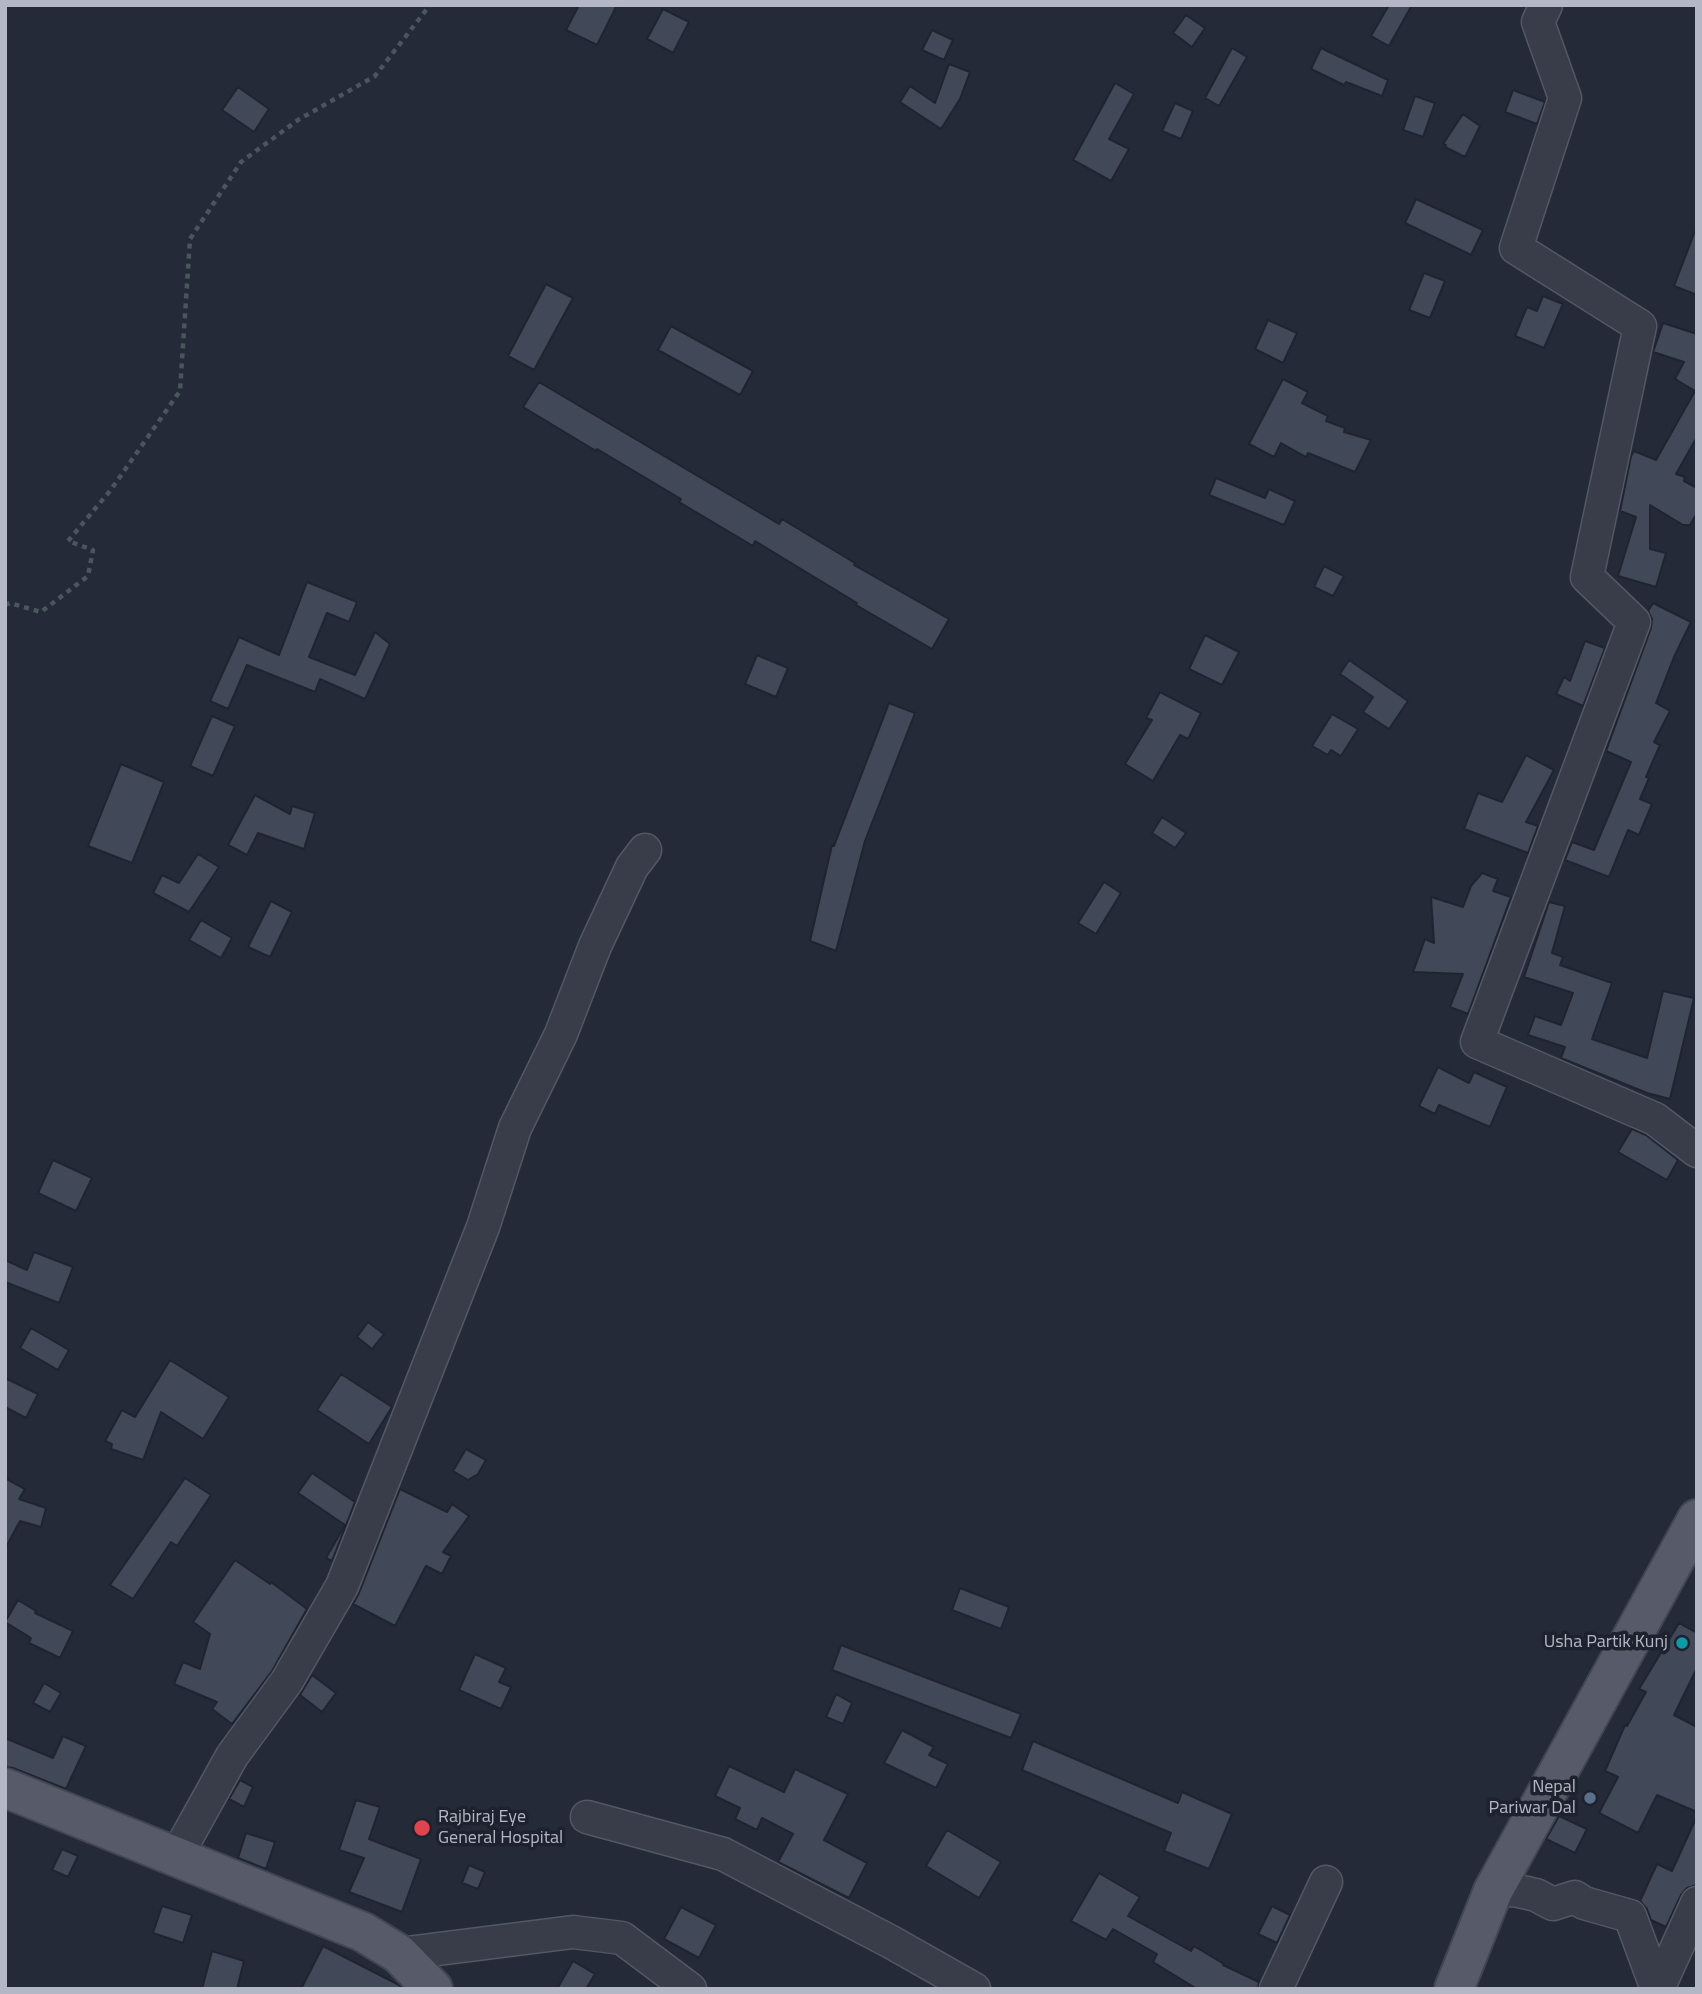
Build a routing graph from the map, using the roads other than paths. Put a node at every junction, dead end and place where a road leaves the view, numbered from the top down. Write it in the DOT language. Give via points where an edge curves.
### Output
graph roads {
  1 [pos="1546,5"];
  2 [pos="645,850"];
  3 [pos="1697,1151"];
  4 [pos="1697,1519"];
  5 [pos="5,1788"];
  6 [pos="587,1817"];
  7 [pos="176,1857"];
  8 [pos="1326,1882"];
  9 [pos="1493,1891"];
  10 [pos="1697,1903"];
  11 [pos="399,1954"];
  12 [pos="925,1978"];
  13 [pos="433,1989"];
  14 [pos="690,1989"];
  15 [pos="974,1989"];
  16 [pos="1276,1989"];
  17 [pos="1454,1989"];
  18 [pos="1657,1989"];
  1 -- 3 [label="street" via="1538,22 1565,98 1517,248 1640,326 1587,578 1634,622 1477,1042 1655,1119"];
  2 -- 7 [label="street" via="632,867 595,946 561,1034 515,1128 483,1227 342,1586 287,1681 232,1756"];
  4 -- 9 [label="main road"];
  5 -- 7 [label="main road"];
  6 -- 12 [label="street" via="723,1854 891,1942"];
  7 -- 11 [label="main road" via="363,1932"];
  8 -- 16 [label="street"];
  9 -- 17 [label="main road"];
  9 -- 18 [label="street" via="1514,1890 1553,1904 1575,1897 1630,1916"];
  10 -- 18 [label="street"];
  11 -- 13 [label="main road"];
  11 -- 14 [label="street" via="573,1932 622,1938"];
  12 -- 15 [label="street"];
}
